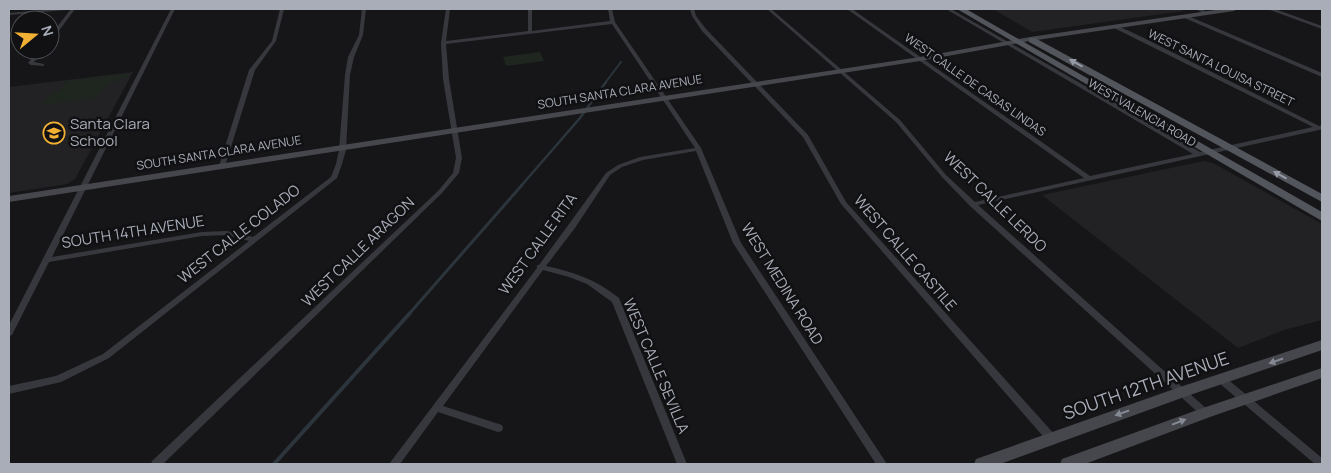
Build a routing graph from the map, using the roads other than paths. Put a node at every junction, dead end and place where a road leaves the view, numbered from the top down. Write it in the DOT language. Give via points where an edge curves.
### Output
graph roads {
  1 [pos="66,9"];
  2 [pos="74,9"];
  3 [pos="173,9"];
  4 [pos="282,9"];
  5 [pos="364,9"];
  6 [pos="448,9"];
  7 [pos="530,9"];
  8 [pos="610,9"];
  9 [pos="692,9"];
  10 [pos="769,9"];
  11 [pos="849,9"];
  12 [pos="948,9"];
  13 [pos="962,9"];
  14 [pos="978,9"];
  15 [pos="1198,9"];
  16 [pos="1234,9"];
  17 [pos="1272,9"];
  18 [pos="1208,13"];
  19 [pos="9,14"];
  20 [pos="1184,16"];
  21 [pos="613,22"];
  22 [pos="60,26"];
  23 [pos="1114,26"];
  24 [pos="1322,28"];
  25 [pos="530,32"];
  26 [pos="1030,39"];
  27 [pos="1019,42"];
  28 [pos="443,43"];
  29 [pos="1009,44"];
  30 [pos="920,59"];
  31 [pos="33,60"];
  32 [pos="42,65"];
  33 [pos="840,70"];
  34 [pos="1322,75"];
  35 [pos="756,83"];
  36 [pos="664,98"];
  37 [pos="1321,127"];
  38 [pos="455,130"];
  39 [pos="342,147"];
  40 [pos="1230,147"];
  41 [pos="698,149"];
  42 [pos="1204,154"];
  43 [pos="222,166"];
  44 [pos="1090,179"];
  45 [pos="83,187"];
  46 [pos="9,198"];
  47 [pos="1322,199"];
  48 [pos="973,204"];
  49 [pos="1322,217"];
  50 [pos="255,240"];
  51 [pos="46,260"];
  52 [pos="540,267"];
  53 [pos="9,333"];
  54 [pos="1322,344"];
  55 [pos="1322,373"];
  56 [pos="1222,380"];
  57 [pos="9,390"];
  58 [pos="1182,392"];
  59 [pos="1246,400"];
  60 [pos="437,408"];
  61 [pos="1205,413"];
  62 [pos="498,428"];
  63 [pos="1052,439"];
  64 [pos="156,464"];
  65 [pos="394,464"];
  66 [pos="682,464"];
  67 [pos="882,464"];
  68 [pos="982,464"];
  69 [pos="1068,464"];
  70 [pos="1322,464"];
  1 -- 19 [label="street"];
  2 -- 22 [label="street"];
  3 -- 45 [label="street"];
  4 -- 43 [label="street" via="274,41 252,70"];
  5 -- 39 [label="street, WEST CALLE COLADO" via="361,36 350,58 346,82"];
  6 -- 28 [label="street, WEST CALLE ARAGON"];
  7 -- 25 [label="street"];
  8 -- 21 [label="street, WEST MEDINA ROAD"];
  9 -- 35 [label="street, WEST CALLE CASTILE" via="704,30"];
  10 -- 33 [label="street, WEST CALLE LERDO"];
  11 -- 30 [label="street, WEST CALLE DE CASAS LINDAS"];
  12 -- 29 [label="street, WEST VALENCIA ROAD"];
  13 -- 27 [label="main road, WEST VALENCIA ROAD"];
  14 -- 26 [label="main road, WEST VALENCIA ROAD"];
  15 -- 18 [label="street"];
  16 -- 18 [label="street, SOUTH SANTA CLARA AVENUE"];
  17 -- 24 [label="street"];
  18 -- 20 [label="street, SOUTH SANTA CLARA AVENUE"];
  20 -- 23 [label="street, SOUTH SANTA CLARA AVENUE"];
  20 -- 34 [label="street"];
  21 -- 25 [label="street"];
  21 -- 36 [label="street, WEST MEDINA ROAD"];
  23 -- 26 [label="street, SOUTH SANTA CLARA AVENUE"];
  23 -- 37 [label="street, WEST SANTA LOUISA STREET" via="1237,89"];
  25 -- 28 [label="street"];
  26 -- 27 [label="street, SOUTH SANTA CLARA AVENUE"];
  40 -- 26 [label="main road, WEST VALENCIA ROAD, one-way"];
  27 -- 29 [label="street, SOUTH SANTA CLARA AVENUE"];
  27 -- 42 [label="main road, WEST VALENCIA ROAD"];
  28 -- 38 [label="street, WEST CALLE ARAGON"];
  29 -- 30 [label="street, SOUTH SANTA CLARA AVENUE"];
  29 -- 42 [label="street, WEST VALENCIA ROAD"];
  30 -- 33 [label="street, SOUTH SANTA CLARA AVENUE"];
  30 -- 44 [label="street, WEST CALLE DE CASAS LINDAS"];
  31 -- 32 [label="street" via="31,63"];
  33 -- 35 [label="street, SOUTH SANTA CLARA AVENUE"];
  33 -- 48 [label="street, WEST CALLE LERDO" via="898,121 944,176"];
  35 -- 36 [label="street, SOUTH SANTA CLARA AVENUE"];
  35 -- 63 [label="street, WEST CALLE CASTILE" via="806,136 842,203"];
  36 -- 38 [label="street, SOUTH SANTA CLARA AVENUE"];
  36 -- 41 [label="street, WEST MEDINA ROAD"];
  37 -- 40 [label="street"];
  38 -- 39 [label="street, SOUTH SANTA CLARA AVENUE"];
  38 -- 64 [label="street, WEST CALLE ARAGON" via="459,158 456,173 440,192"];
  39 -- 43 [label="street, SOUTH SANTA CLARA AVENUE"];
  39 -- 50 [label="street, WEST CALLE COLADO" via="334,178"];
  40 -- 42 [label="street"];
  47 -- 40 [label="main road, WEST VALENCIA ROAD, one-way"];
  41 -- 52 [label="street, WEST CALLE RITA" via="642,158 608,174"];
  41 -- 67 [label="street, WEST MEDINA ROAD" via="737,243"];
  42 -- 44 [label="street"];
  42 -- 49 [label="main road, WEST VALENCIA ROAD"];
  43 -- 45 [label="street, SOUTH SANTA CLARA AVENUE"];
  44 -- 48 [label="street"];
  45 -- 46 [label="street, SOUTH SANTA CLARA AVENUE"];
  45 -- 51 [label="street"];
  48 -- 58 [label="street, WEST CALLE LERDO"];
  50 -- 51 [label="street, SOUTH 14TH AVENUE" via="227,233 202,234"];
  50 -- 57 [label="street, WEST CALLE COLADO" via="106,356 58,379"];
  51 -- 53 [label="street"];
  52 -- 60 [label="street, WEST CALLE RITA"];
  52 -- 66 [label="street, WEST CALLE SEVILLA" via="579,276 603,288 616,300"];
  54 -- 56 [label="street, SOUTH 12TH AVENUE, one-way"];
  55 -- 59 [label="street"];
  56 -- 58 [label="street, SOUTH 12TH AVENUE"];
  56 -- 59 [label="street"];
  58 -- 61 [label="street, WEST CALLE LERDO"];
  58 -- 63 [label="street, SOUTH 12TH AVENUE, one-way"];
  59 -- 61 [label="street"];
  59 -- 70 [label="street"];
  60 -- 62 [label="street"];
  60 -- 65 [label="street, WEST CALLE RITA"];
  69 -- 61 [label="street, one-way"];
  63 -- 68 [label="street, SOUTH 12TH AVENUE"];
}
